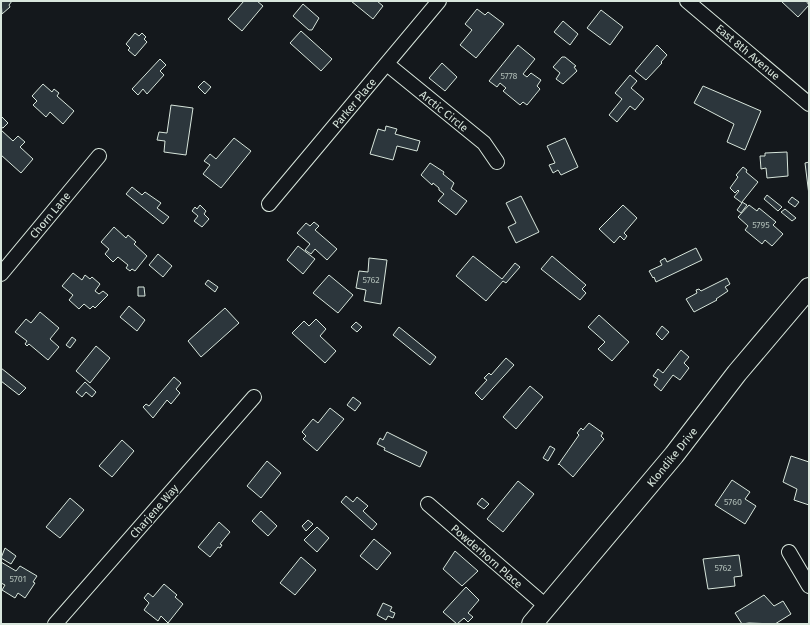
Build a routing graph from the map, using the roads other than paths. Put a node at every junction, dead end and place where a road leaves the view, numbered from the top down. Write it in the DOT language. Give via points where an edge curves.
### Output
graph roads {
  1 [pos="439,1"];
  2 [pos="687,1"];
  3 [pos="387,64"];
  4 [pos="809,104"];
  5 [pos="99,156"];
  6 [pos="496,162"];
  7 [pos="269,204"];
  8 [pos="1,274"];
  9 [pos="809,288"];
  10 [pos="254,397"];
  11 [pos="428,504"];
  12 [pos="789,552"];
  13 [pos="809,586"];
  14 [pos="547,606"];
  15 [pos="55,624"];
  16 [pos="532,624"];
  1 -- 3 [label="street, Parker Place"];
  2 -- 4 [label="street, East 8th Avenue"];
  3 -- 6 [label="street, Arctic Circle" via="484,144"];
  3 -- 7 [label="street, Parker Place"];
  5 -- 8 [label="street, Chorn Lane"];
  9 -- 14 [label="street, Klondike Drive"];
  10 -- 15 [label="street, Charjene Way"];
  11 -- 14 [label="street, Powderhorn Place"];
  12 -- 13 [label="street"];
  14 -- 16 [label="street, Klondike Drive"];
}
